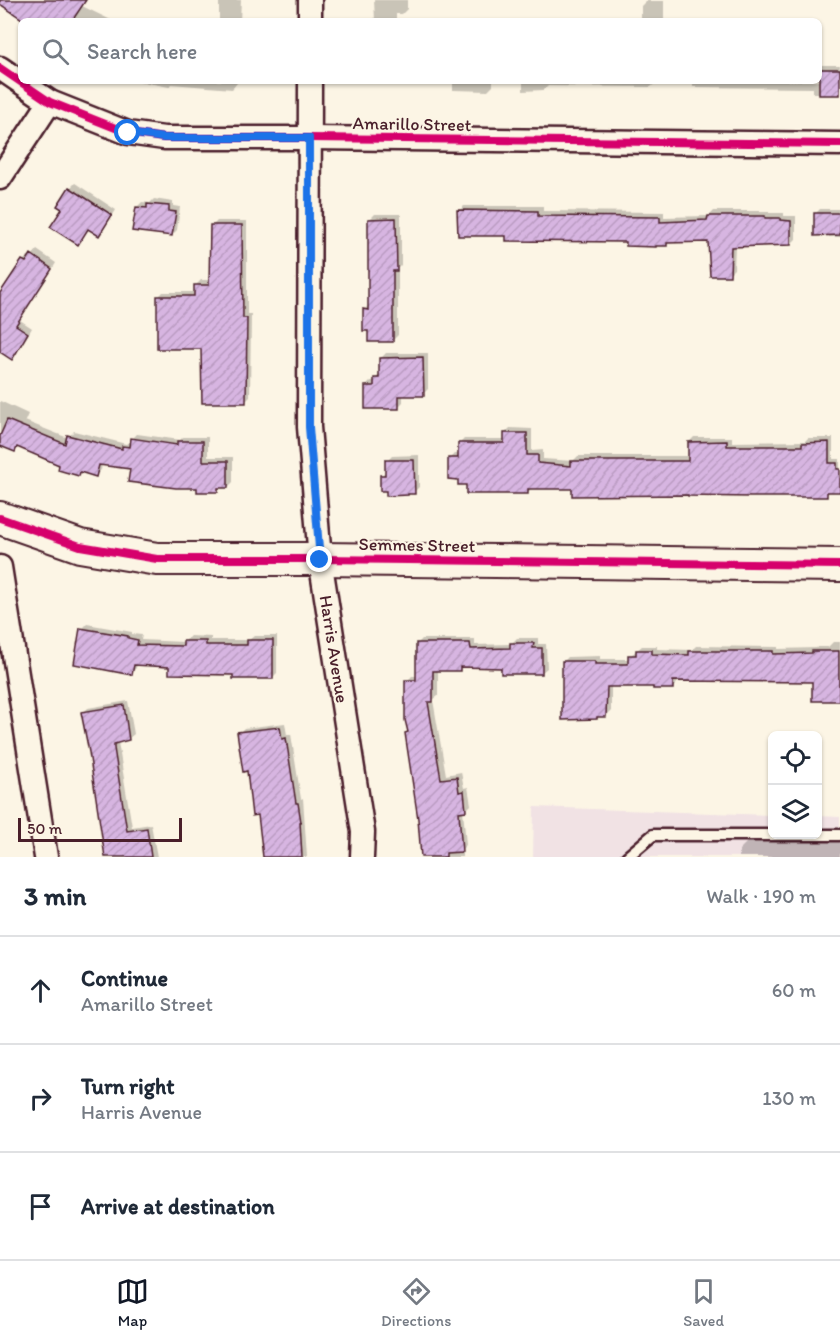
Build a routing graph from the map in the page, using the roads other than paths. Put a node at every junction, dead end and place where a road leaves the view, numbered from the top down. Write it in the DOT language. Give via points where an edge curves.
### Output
graph roads {
  1 [pos="310,0"];
  2 [pos="310,18"];
  3 [pos="0,68"];
  4 [pos="18,80"];
  5 [pos="24,84"];
  6 [pos="309,84"];
  7 [pos="50,102"];
  8 [pos="309,138"];
  9 [pos="840,144"];
  10 [pos="0,178"];
  11 [pos="0,518"];
  12 [pos="320,560"];
  13 [pos="840,565"];
  14 [pos="0,567"];
  15 [pos="840,835"];
  16 [pos="46,857"];
  17 [pos="362,857"];
  18 [pos="627,857"];
  1 -- 2 [label="street"];
  3 -- 4 [label="street, Amarillo Street"];
  5 -- 7 [label="street, Amarillo Street"];
  6 -- 8 [label="street, Harris Avenue"];
  7 -- 8 [label="street, Amarillo Street" via="140,135"];
  7 -- 10 [label="street"];
  8 -- 9 [label="street, Amarillo Street"];
  8 -- 12 [label="street, Harris Avenue" via="309,427"];
  11 -- 12 [label="main road, Semmes Street" via="80,546 157,559"];
  12 -- 13 [label="main road, Semmes Street"];
  12 -- 17 [label="street, Harris Avenue" via="363,832"];
  14 -- 16 [label="street"];
  15 -- 18 [label="lane" via="653,835"];
}
